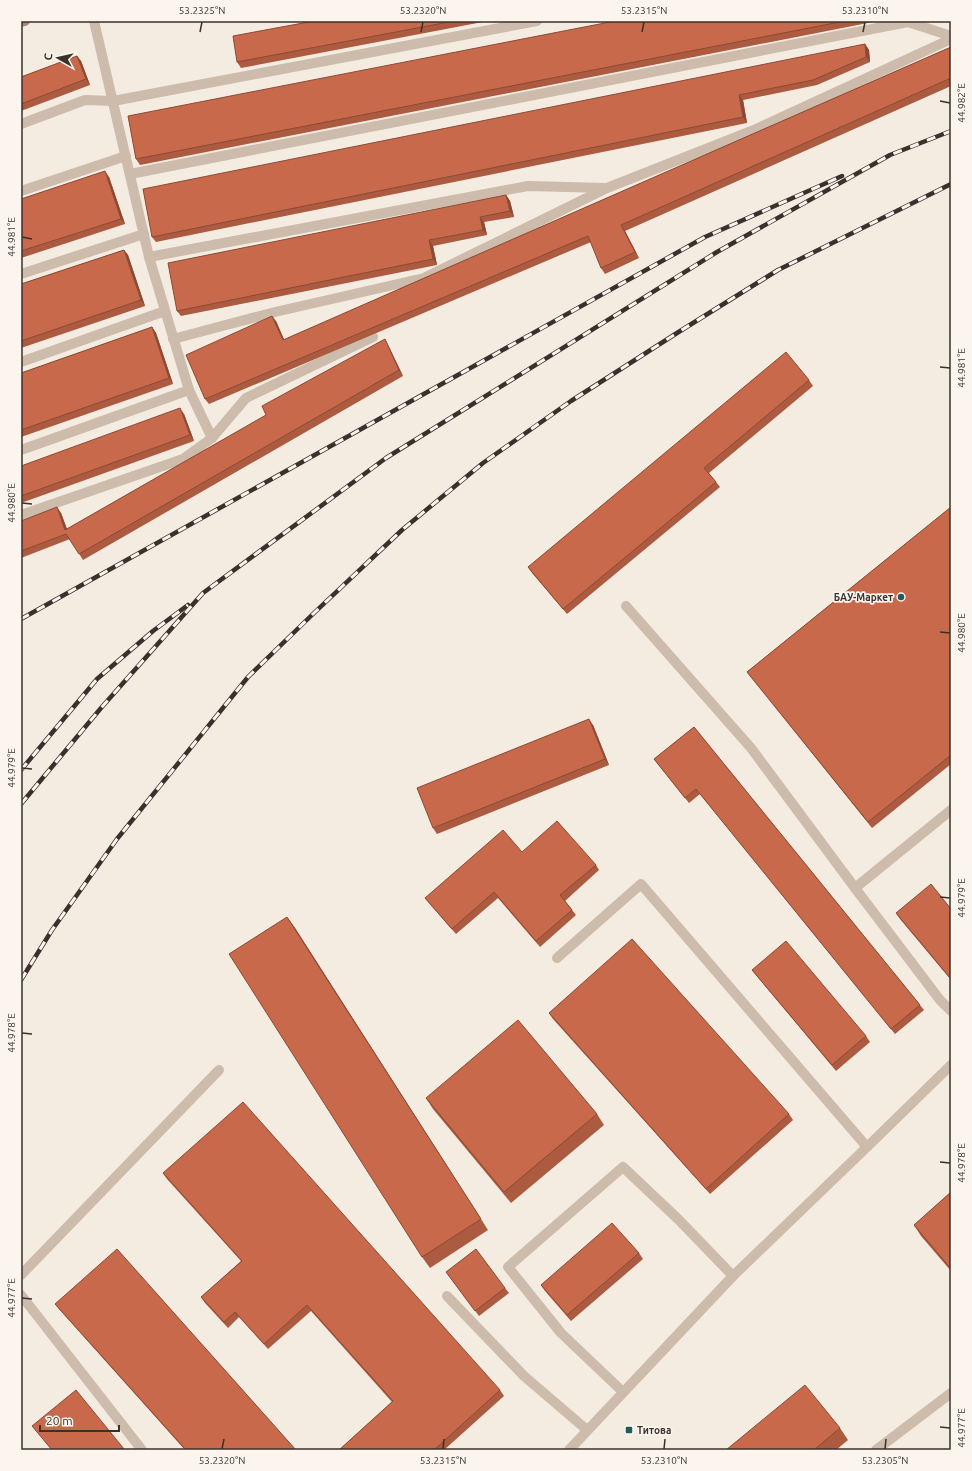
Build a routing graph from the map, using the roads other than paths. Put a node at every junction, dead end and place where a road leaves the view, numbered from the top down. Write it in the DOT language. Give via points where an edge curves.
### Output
graph roads {
  1 [pos="25,21"];
  2 [pos="94,21"];
  3 [pos="537,21"];
  4 [pos="21,22"];
  5 [pos="951,36"];
  6 [pos="951,40"];
  7 [pos="113,101"];
  8 [pos="21,124"];
  9 [pos="126,156"];
  10 [pos="130,174"];
  11 [pos="607,188"];
  12 [pos="21,191"];
  13 [pos="144,234"];
  14 [pos="150,257"];
  15 [pos="21,274"];
  16 [pos="165,311"];
  17 [pos="373,337"];
  18 [pos="173,338"];
  19 [pos="21,362"];
  20 [pos="189,390"];
  21 [pos="212,438"];
  22 [pos="21,450"];
  23 [pos="21,515"];
  24 [pos="626,606"];
  25 [pos="951,810"];
  26 [pos="856,888"];
  27 [pos="557,958"];
  28 [pos="951,1011"];
  29 [pos="951,1065"];
  30 [pos="219,1070"];
  31 [pos="867,1147"];
  32 [pos="21,1275"];
  33 [pos="733,1276"];
  34 [pos="21,1295"];
  35 [pos="446,1296"];
  36 [pos="623,1392"];
  37 [pos="951,1393"];
  38 [pos="588,1430"];
  39 [pos="142,1450"];
  40 [pos="569,1450"];
  41 [pos="876,1450"];
  1 -- 4 [label="main road"];
  2 -- 7 [label="street"];
  3 -- 7 [label="street"];
  5 -- 10 [label="street" via="908,22"];
  6 -- 11 [label="street" via="754,130"];
  7 -- 8 [label="street" via="85,100"];
  7 -- 9 [label="street"];
  9 -- 10 [label="street"];
  9 -- 12 [label="street"];
  10 -- 13 [label="street"];
  11 -- 14 [label="street" via="528,186"];
  11 -- 18 [label="street" via="424,278"];
  13 -- 14 [label="street"];
  13 -- 15 [label="street"];
  14 -- 16 [label="street"];
  16 -- 18 [label="street"];
  16 -- 19 [label="street"];
  17 -- 21 [label="street" via="246,398"];
  18 -- 20 [label="street"];
  20 -- 21 [label="street"];
  20 -- 22 [label="street"];
  21 -- 23 [label="street" via="183,459"];
  24 -- 26 [label="street" via="751,748"];
  25 -- 26 [label="street"];
  26 -- 28 [label="street"];
  27 -- 31 [label="street" via="641,884"];
  29 -- 31 [label="street"];
  30 -- 32 [label="street"];
  31 -- 33 [label="street"];
  33 -- 36 [label="street"];
  33 -- 36 [label="street" via="623,1167 508,1267 561,1333"];
  34 -- 39 [label="street"];
  35 -- 38 [label="street" via="524,1376"];
  36 -- 38 [label="street"];
  37 -- 41 [label="street"];
  38 -- 40 [label="street"];
}
